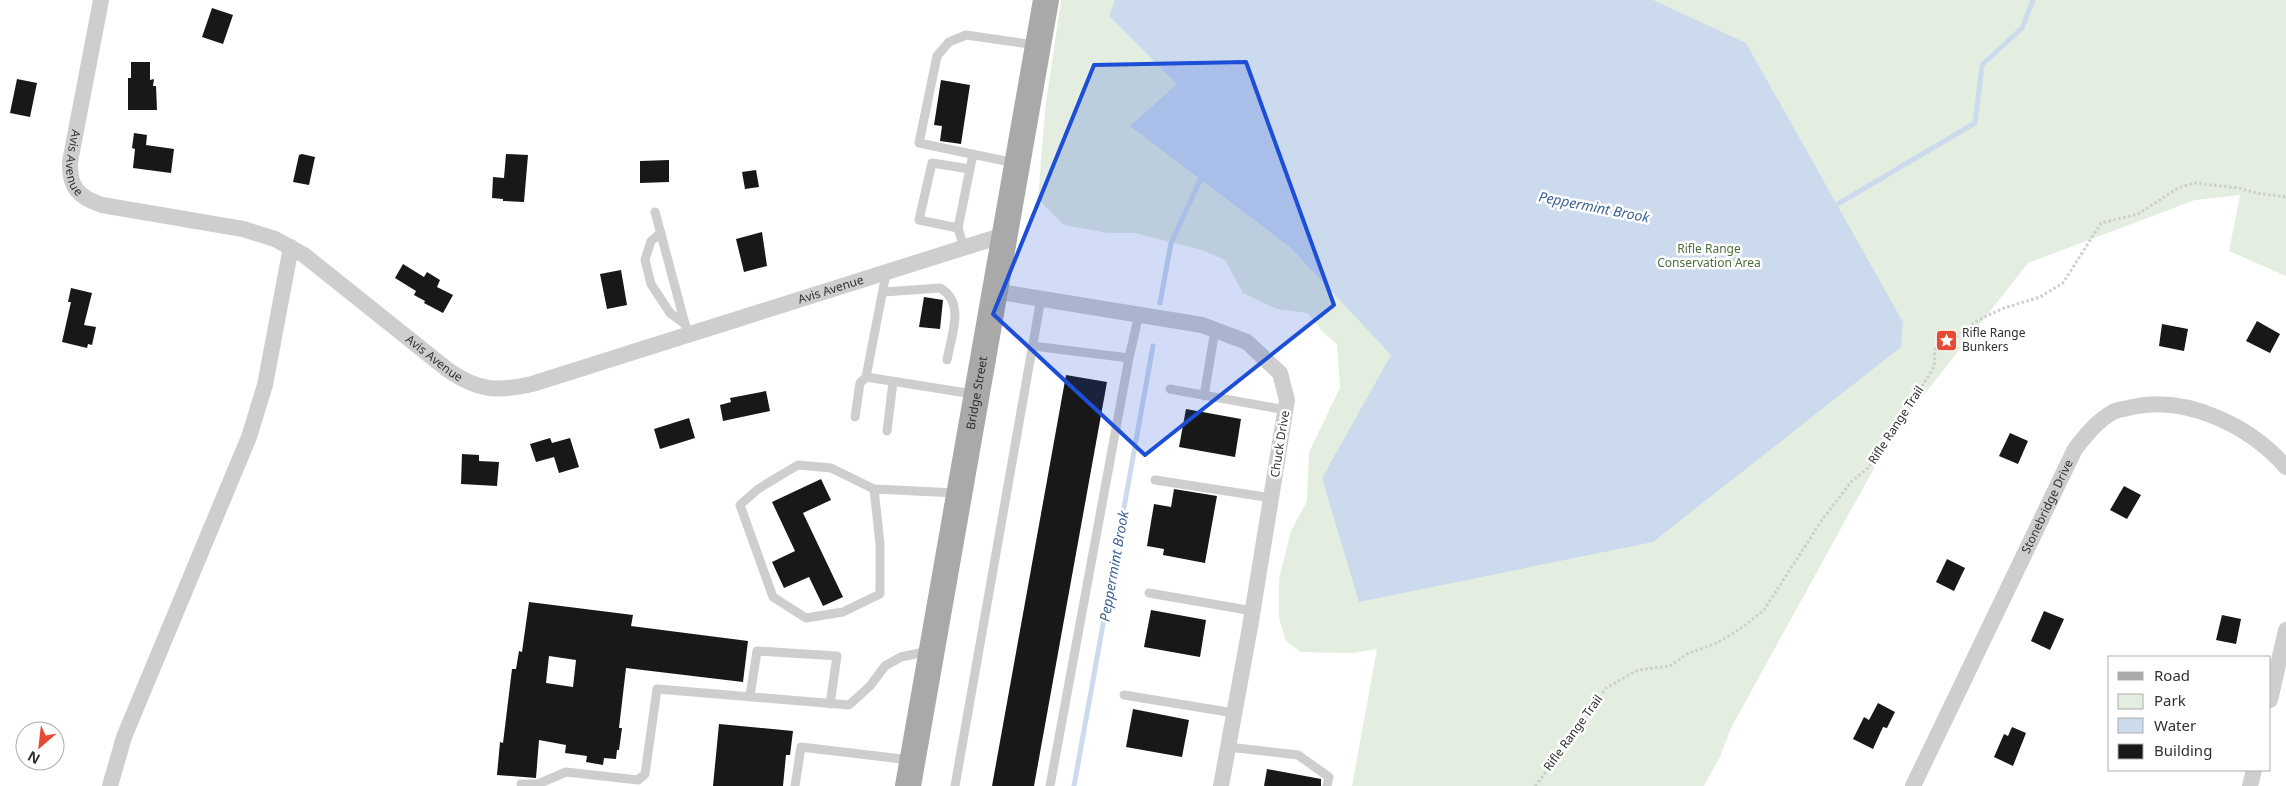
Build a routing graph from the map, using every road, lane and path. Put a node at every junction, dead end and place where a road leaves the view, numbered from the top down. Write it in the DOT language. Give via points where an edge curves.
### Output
graph roads {
  1 [pos="101,0"];
  2 [pos="1046,0"];
  3 [pos="1038,45"];
  4 [pos="973,154"];
  5 [pos="1017,163"];
  6 [pos="970,169"];
  7 [pos="2286,197"];
  8 [pos="655,212"];
  9 [pos="958,228"];
  10 [pos="661,233"];
  11 [pos="1004,236"];
  12 [pos="291,247"];
  13 [pos="964,248"];
  14 [pos="886,274"];
  15 [pos="994,291"];
  16 [pos="884,292"];
  17 [pos="1041,298"];
  18 [pos="1139,314"];
  19 [pos="687,330"];
  20 [pos="1215,330"];
  21 [pos="1033,346"];
  22 [pos="1129,358"];
  23 [pos="947,360"];
  24 [pos="866,377"];
  25 [pos="893,382"];
  26 [pos="1170,389"];
  27 [pos="976,395"];
  28 [pos="1204,396"];
  29 [pos="1286,410"];
  30 [pos="855,417"];
  31 [pos="888,431"];
  32 [pos="2286,467"];
  33 [pos="1155,480"];
  34 [pos="874,489"];
  35 [pos="959,493"];
  36 [pos="1272,498"];
  37 [pos="1149,593"];
  38 [pos="1253,610"];
  39 [pos="2286,630"];
  40 [pos="932,651"];
  41 [pos="1124,695"];
  42 [pos="750,696"];
  43 [pos="2271,696"];
  44 [pos="830,704"];
  45 [pos="1234,714"];
  46 [pos="1228,746"];
  47 [pos="912,760"];
  48 [pos="2254,771"];
  49 [pos="521,784"];
  50 [pos="110,786"];
  51 [pos="794,786"];
  52 [pos="908,786"];
  53 [pos="955,786"];
  54 [pos="1050,786"];
  55 [pos="1221,786"];
  56 [pos="1327,786"];
  57 [pos="1535,786"];
  58 [pos="1912,786"];
  59 [pos="2250,786"];
  1 -- 12 [label="street, Avis Avenue" via="70,162 73,186 85,198 102,205 243,228"];
  2 -- 3 [label="main road, Bridge Street"];
  3 -- 4 [label="lane" via="966,35 949,42 937,56 920,143"];
  3 -- 5 [label="main road, Bridge Street"];
  4 -- 5 [label="lane"];
  4 -- 6 [label="lane"];
  5 -- 11 [label="main road, Bridge Street"];
  6 -- 9 [label="lane"];
  6 -- 9 [label="lane" via="932,163 919,220"];
  7 -- 57 [label="path, Rifle Range Trail" via="2200,182 2178,188 2138,214 2101,223 2063,283 2040,297 1978,320 1935,349 1934,367 1868,468 1851,482 1822,520 1764,610 1717,643 1687,654 1670,666 1638,670 1606,688"];
  8 -- 10 [label="lane"];
  9 -- 13 [label="lane"];
  10 -- 19 [label="lane"];
  10 -- 19 [label="lane" via="651,241 645,260 651,284 670,313"];
  11 -- 13 [label="street, Avis Avenue"];
  11 -- 15 [label="main road, Bridge Street"];
  12 -- 19 [label="street, Avis Avenue" via="448,370 476,386 492,390 532,384"];
  12 -- 50 [label="street" via="265,384 250,437 124,737"];
  13 -- 14 [label="street, Avis Avenue"];
  14 -- 16 [label="lane"];
  14 -- 19 [label="street, Avis Avenue"];
  15 -- 17 [label="street, Chuck Drive"];
  15 -- 27 [label="main road, Bridge Street"];
  16 -- 23 [label="lane" via="940,288 948,292 956,309"];
  16 -- 24 [label="lane"];
  17 -- 18 [label="street, Chuck Drive"];
  17 -- 21 [label="lane"];
  18 -- 20 [label="street, Chuck Drive"];
  18 -- 22 [label="lane"];
  20 -- 28 [label="lane"];
  20 -- 29 [label="street, Chuck Drive" via="1247,342 1280,372 1287,400"];
  21 -- 22 [label="lane"];
  21 -- 53 [label="lane"];
  22 -- 54 [label="lane"];
  24 -- 25 [label="lane"];
  24 -- 30 [label="lane" via="860,383"];
  25 -- 27 [label="lane"];
  25 -- 31 [label="lane"];
  26 -- 28 [label="lane"];
  27 -- 35 [label="main road, Bridge Street"];
  28 -- 29 [label="lane"];
  29 -- 36 [label="street, Chuck Drive"];
  32 -- 58 [label="street, Stonebridge Drive" via="2257,439 2202,412 2179,407 2141,405 2114,411 2093,426 2075,449"];
  33 -- 36 [label="lane"];
  34 -- 34 [label="lane" via="831,468 798,465 740,505 772,597 806,618 843,612 880,594 880,544"];
  34 -- 35 [label="lane"];
  35 -- 40 [label="main road, Bridge Street"];
  36 -- 38 [label="street, Chuck Drive"];
  37 -- 38 [label="lane"];
  38 -- 45 [label="street, Chuck Drive"];
  39 -- 43 [label="street"];
  40 -- 44 [label="lane" via="901,657 885,666 849,706"];
  40 -- 47 [label="main road, Bridge Street"];
  41 -- 45 [label="lane"];
  42 -- 44 [label="lane"];
  42 -- 44 [label="lane" via="757,651 837,656"];
  42 -- 49 [label="lane" via="657,689 645,774 638,780 566,772 538,784"];
  45 -- 46 [label="street, Chuck Drive"];
  46 -- 55 [label="street, Chuck Drive"];
  46 -- 56 [label="lane" via="1298,755 1329,776"];
  47 -- 51 [label="lane" via="801,747"];
  47 -- 52 [label="main road, Bridge Street"];
  48 -- 59 [label="street"];
}
